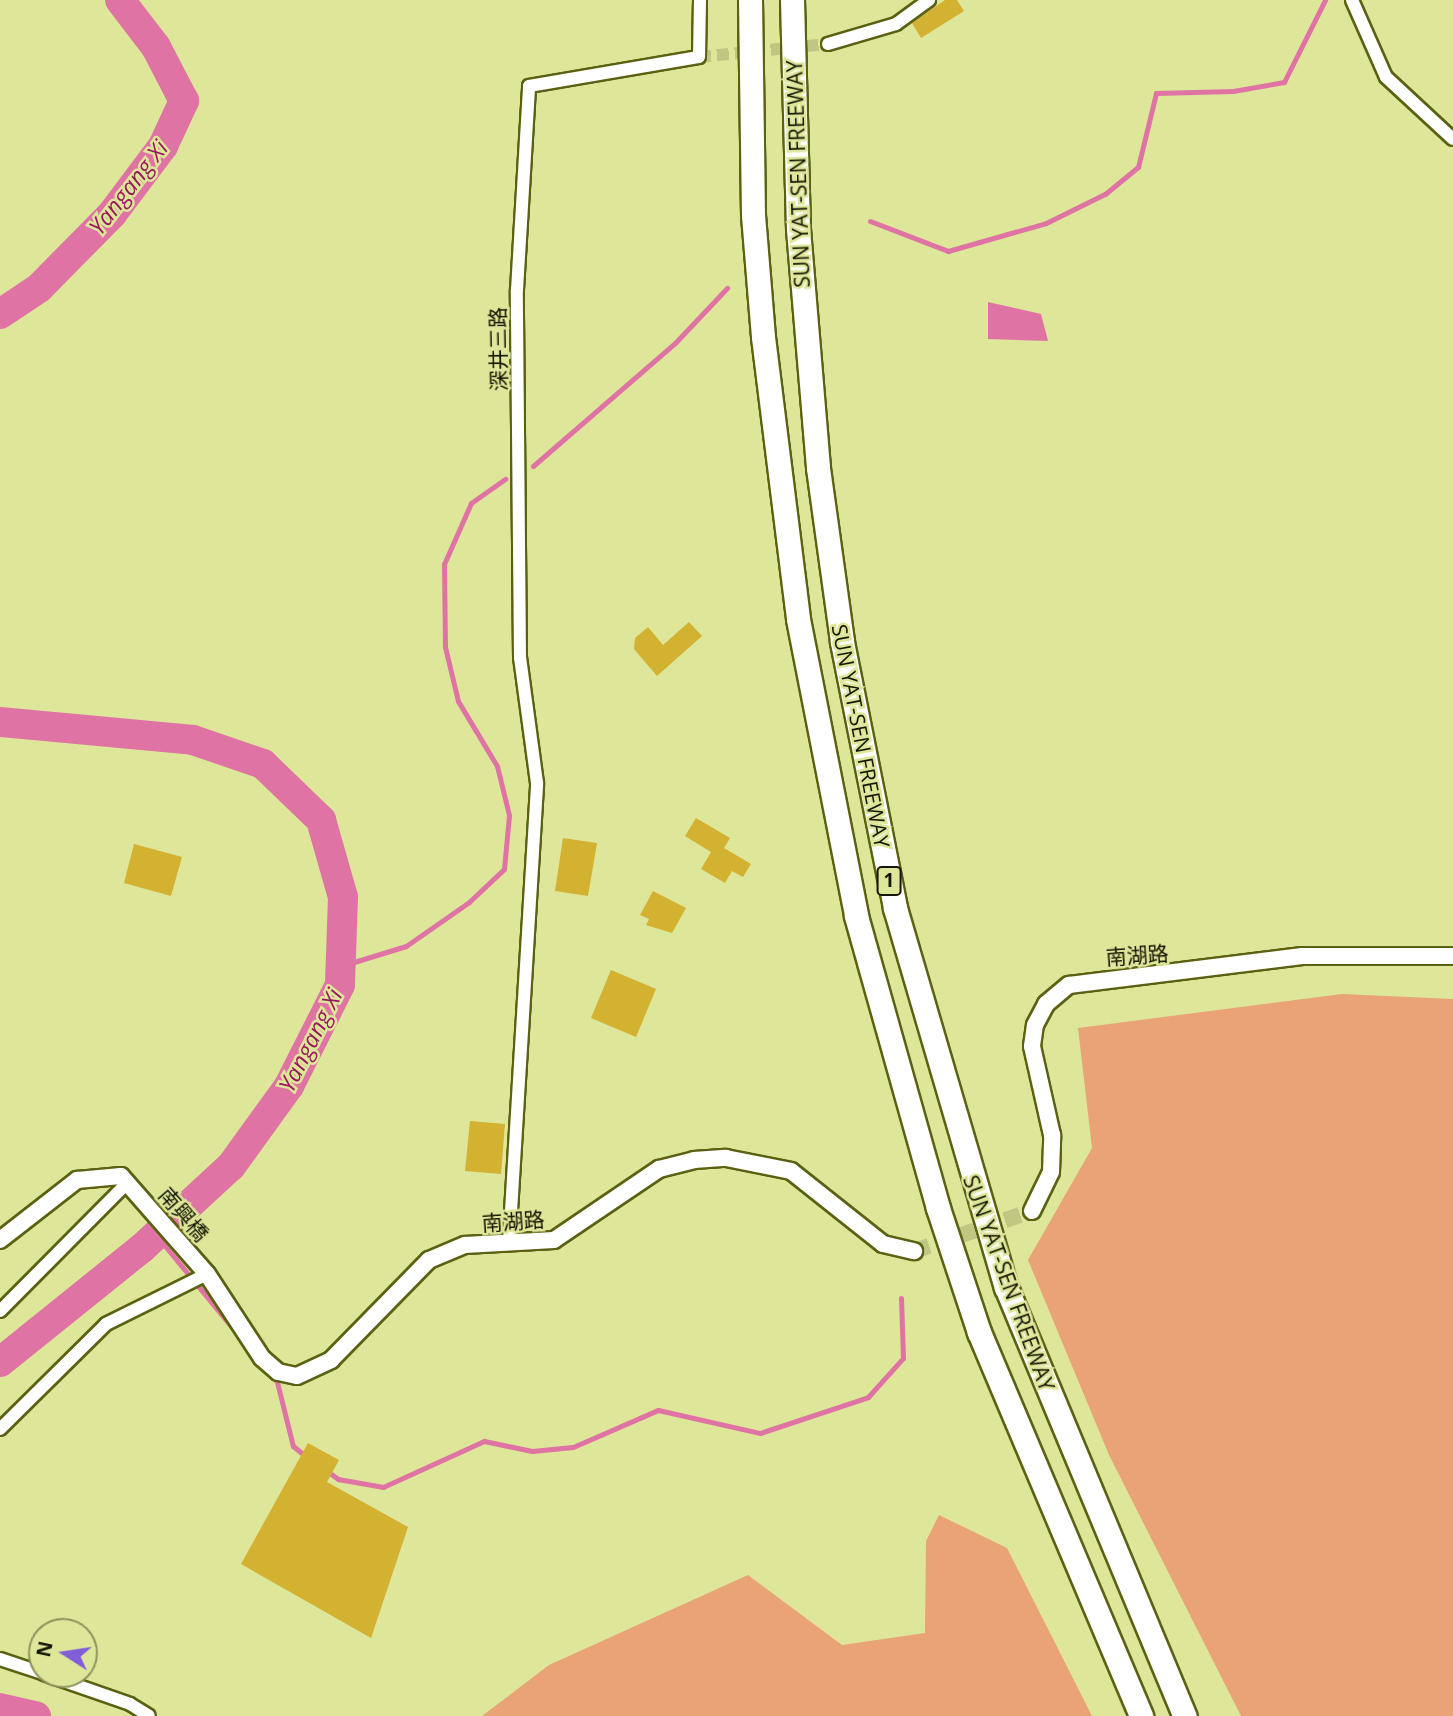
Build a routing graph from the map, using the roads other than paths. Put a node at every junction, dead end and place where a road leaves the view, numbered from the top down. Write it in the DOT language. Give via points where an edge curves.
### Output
graph roads {
  1 [pos="700,0"];
  2 [pos="750,0"];
  3 [pos="792,0"];
  4 [pos="929,0"];
  5 [pos="1352,0"];
  6 [pos="828,44"];
  7 [pos="1453,139"];
  8 [pos="1453,956"];
  9 [pos="128,1182"];
  10 [pos="1032,1211"];
  11 [pos="0,1240"];
  12 [pos="509,1244"];
  13 [pos="914,1251"];
  14 [pos="207,1274"];
  15 [pos="0,1311"];
  16 [pos="0,1429"];
  17 [pos="0,1659"];
  18 [pos="28,1669"];
  19 [pos="84,1688"];
  20 [pos="149,1716"];
  21 [pos="1141,1716"];
  22 [pos="1185,1716"];
  1 -- 12 [label="street, 深井三路" via="699,57 528,86 517,290 520,658 537,783"];
  2 -- 21 [label="highway, SUN YAT-SEN FREEWAY / 1" via="753,215 764,350 798,619 856,916 938,1208 979,1332"];
  3 -- 22 [label="highway, SUN YAT-SEN FREEWAY / 1" via="798,229 817,454 842,642 883,855 957,1133 1006,1287"];
  4 -- 6 [label="street" via="896,24"];
  5 -- 7 [label="street" via="1386,77"];
  8 -- 10 [label="street, 南湖路" via="1302,956 1069,985 1046,1004 1035,1025 1032,1046 1052,1135 1051,1172"];
  9 -- 11 [label="street" via="121,1176 77,1180"];
  9 -- 14 [label="street, 南興橋"];
  9 -- 15 [label="street"];
  12 -- 13 [label="street, 南湖路" via="554,1240 659,1169 726,1158 791,1171 883,1244"];
  12 -- 14 [label="street, 南湖路" via="465,1245 429,1260 331,1360 297,1376 278,1372 262,1358"];
  14 -- 16 [label="street" via="106,1324"];
  17 -- 18 [label="street"];
  19 -- 20 [label="street" via="130,1704"];
}
